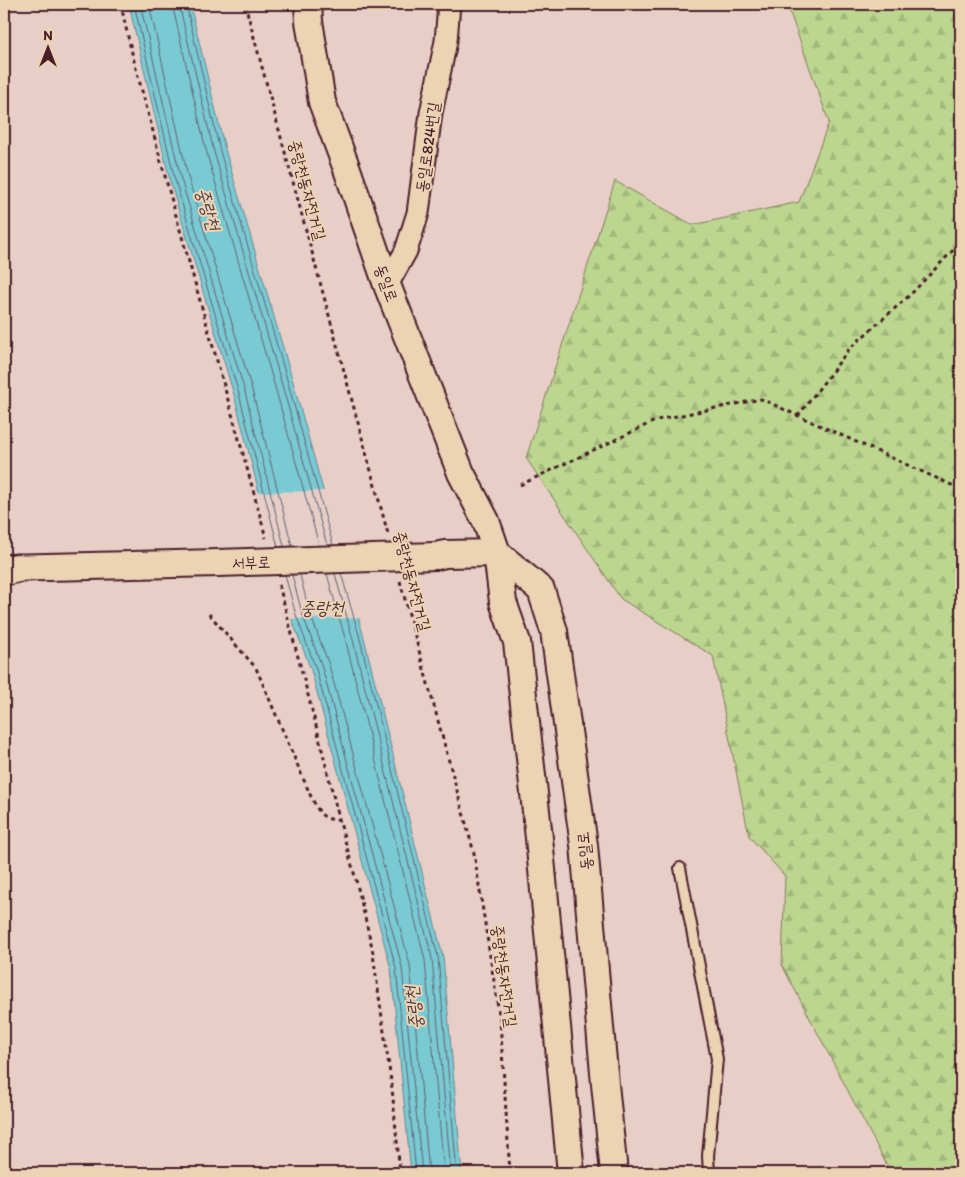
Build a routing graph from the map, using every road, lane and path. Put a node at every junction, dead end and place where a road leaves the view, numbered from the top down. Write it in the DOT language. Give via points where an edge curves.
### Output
graph roads {
  1 [pos="245,4"];
  2 [pos="308,4"];
  3 [pos="449,4"];
  4 [pos="961,242"];
  5 [pos="387,285"];
  6 [pos="798,416"];
  7 [pos="961,481"];
  8 [pos="520,485"];
  9 [pos="388,535"];
  10 [pos="497,552"];
  11 [pos="8,569"];
  12 [pos="398,573"];
  13 [pos="209,614"];
  14 [pos="339,819"];
  15 [pos="680,868"];
  16 [pos="510,1173"];
  17 [pos="571,1173"];
  18 [pos="614,1173"];
  19 [pos="709,1173"];
  1 -- 9 [label="path, 중랑천동자전거길"];
  2 -- 5 [label="street, 동일로" via="322,102"];
  3 -- 5 [label="street, 동일로824번길" via="418,214 406,251"];
  4 -- 6 [label="path" via="910,295 850,348"];
  5 -- 10 [label="street, 동일로" via="461,473 486,521"];
  6 -- 7 [label="path" via="954,486"];
  6 -- 8 [label="path" via="761,399 657,420"];
  10 -- 11 [label="street, 서부로, bridge"];
  10 -- 17 [label="street, 동일로" via="503,602 517,642"];
  10 -- 18 [label="street, 동일로" via="541,590 554,631 584,845"];
  12 -- 16 [label="path, 중랑천동자전거길" via="474,853 500,1020"];
  13 -- 14 [label="path" via="256,668 321,814 331,820"];
  15 -- 19 [label="lane" via="717,1059"];
}
